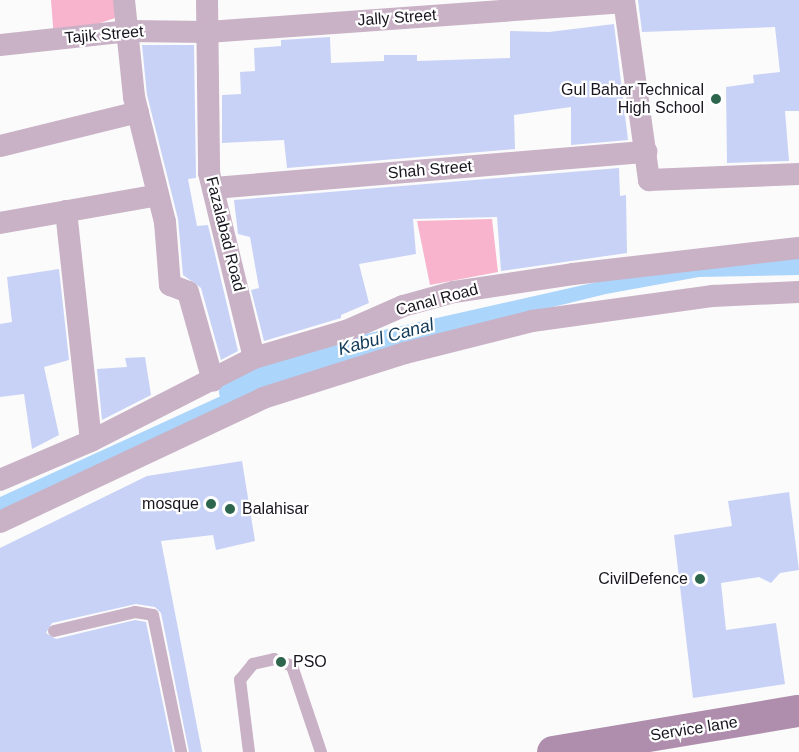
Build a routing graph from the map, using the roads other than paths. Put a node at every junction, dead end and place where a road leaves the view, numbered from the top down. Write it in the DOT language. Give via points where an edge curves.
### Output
graph roads {
  1 [pos="123,0"];
  2 [pos="207,0"];
  3 [pos="623,1"];
  4 [pos="129,31"];
  5 [pos="208,32"];
  6 [pos="0,45"];
  7 [pos="138,112"];
  8 [pos="0,146"];
  9 [pos="647,152"];
  10 [pos="799,174"];
  11 [pos="214,188"];
  12 [pos="158,195"];
  13 [pos="66,211"];
  14 [pos="0,223"];
  15 [pos="799,248"];
  16 [pos="799,292"];
  17 [pos="254,358"];
  18 [pos="213,381"];
  19 [pos="91,441"];
  20 [pos="0,480"];
  21 [pos="0,522"];
  22 [pos="54,631"];
  23 [pos="799,711"];
  24 [pos="181,752"];
  25 [pos="249,752"];
  26 [pos="321,752"];
  27 [pos="553,752"];
  1 -- 4 [label="street"];
  2 -- 5 [label="street, Fazalabad Road"];
  3 -- 5 [label="street, Jally Street"];
  3 -- 9 [label="street"];
  4 -- 5 [label="street, Tajik Street"];
  4 -- 6 [label="street, Tajik Street"];
  4 -- 7 [label="street"];
  5 -- 11 [label="street, Fazalabad Road" via="209,172"];
  7 -- 8 [label="street"];
  7 -- 12 [label="street"];
  9 -- 10 [label="street" via="650,180"];
  9 -- 11 [label="street, Shah Street"];
  11 -- 17 [label="street, Fazalabad Road"];
  12 -- 13 [label="street"];
  12 -- 18 [label="street" via="165,222 170,285 188,292"];
  13 -- 14 [label="street"];
  13 -- 19 [label="street"];
  15 -- 17 [label="street, Canal Road" via="454,292"];
  16 -- 21 [label="street" via="713,296 532,321 405,353 263,398"];
  17 -- 18 [label="street, Canal Road"];
  18 -- 19 [label="street, Canal Road"];
  19 -- 20 [label="street, Canal Road"];
  22 -- 24 [label="lane" via="135,612 153,615"];
  23 -- 27 [label="street, Service lane"];
  25 -- 26 [label="lane" via="240,680 253,664 274,659 292,666"];
}
